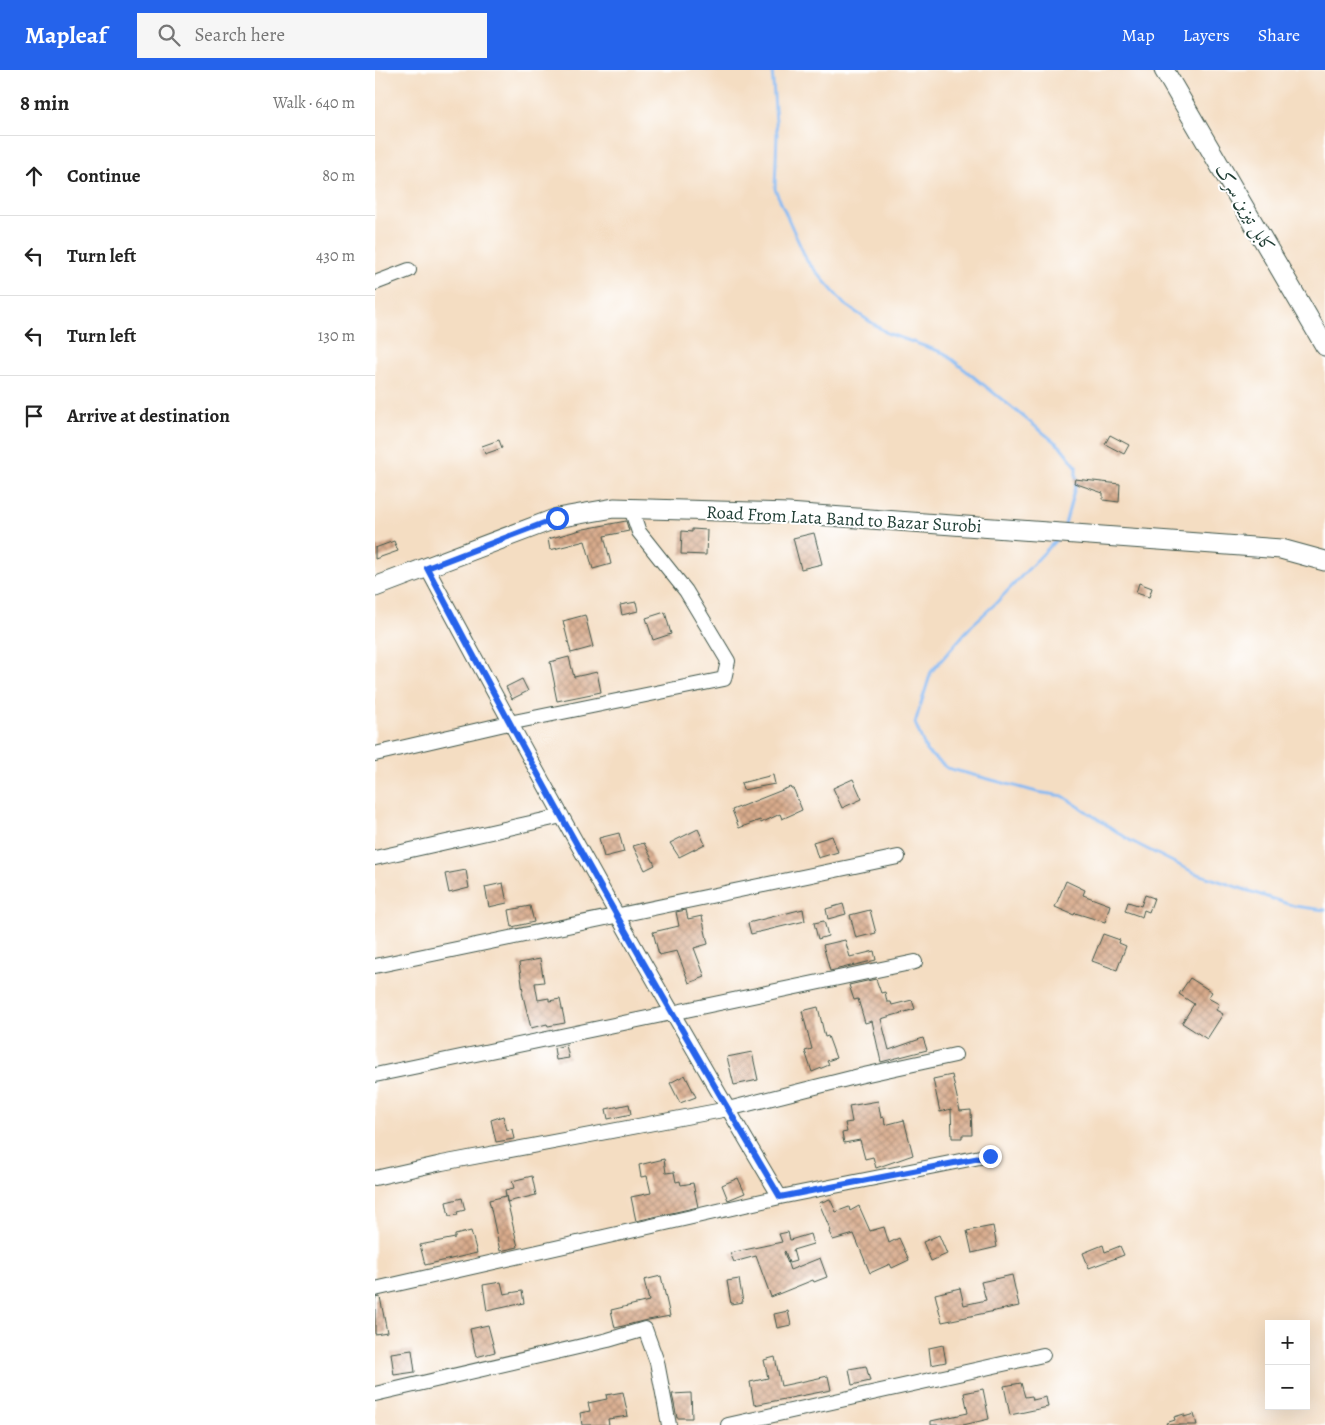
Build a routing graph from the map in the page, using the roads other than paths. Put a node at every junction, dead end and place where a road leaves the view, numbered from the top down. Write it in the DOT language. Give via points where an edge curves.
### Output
graph roads {
  1 [pos="1164,70"];
  2 [pos="409,270"];
  3 [pos="375,283"];
  4 [pos="1325,346"];
  5 [pos="631,509"];
  6 [pos="1325,562"];
  7 [pos="427,568"];
  8 [pos="375,587"];
  9 [pos="509,723"];
  10 [pos="375,754"];
  11 [pos="562,816"];
  12 [pos="898,857"];
  13 [pos="375,858"];
  14 [pos="616,915"];
  15 [pos="915,962"];
  16 [pos="375,966"];
  17 [pos="673,1012"];
  18 [pos="955,1055"];
  19 [pos="375,1075"];
  20 [pos="728,1109"];
  21 [pos="990,1156"];
  22 [pos="375,1178"];
  23 [pos="780,1197"];
  24 [pos="375,1289"];
  25 [pos="1043,1355"];
  26 [pos="375,1394"];
  27 [pos="669,1425"];
  28 [pos="728,1425"];
  1 -- 4 [label="main road, کابل تیزین سرک"];
  2 -- 3 [label="street"];
  5 -- 6 [label="main road, Road From Lata Band to Bazar Surobi" via="788,513 1281,549"];
  5 -- 7 [label="main road, Road From Lata Band to Bazar Surobi" via="614,508 557,518"];
  5 -- 9 [label="street" via="639,532 686,591 728,661 724,679"];
  7 -- 8 [label="main road, Road From Lata Band to Bazar Surobi"];
  7 -- 9 [label="street"];
  9 -- 10 [label="street"];
  9 -- 11 [label="street"];
  11 -- 13 [label="street"];
  11 -- 14 [label="street"];
  12 -- 14 [label="street"];
  14 -- 16 [label="street"];
  14 -- 17 [label="street"];
  15 -- 17 [label="street"];
  17 -- 19 [label="street"];
  17 -- 20 [label="street"];
  18 -- 20 [label="street"];
  20 -- 22 [label="street"];
  20 -- 23 [label="street"];
  21 -- 23 [label="street"];
  23 -- 24 [label="street"];
  25 -- 28 [label="street"];
  26 -- 27 [label="street" via="645,1329 657,1362"];
}
